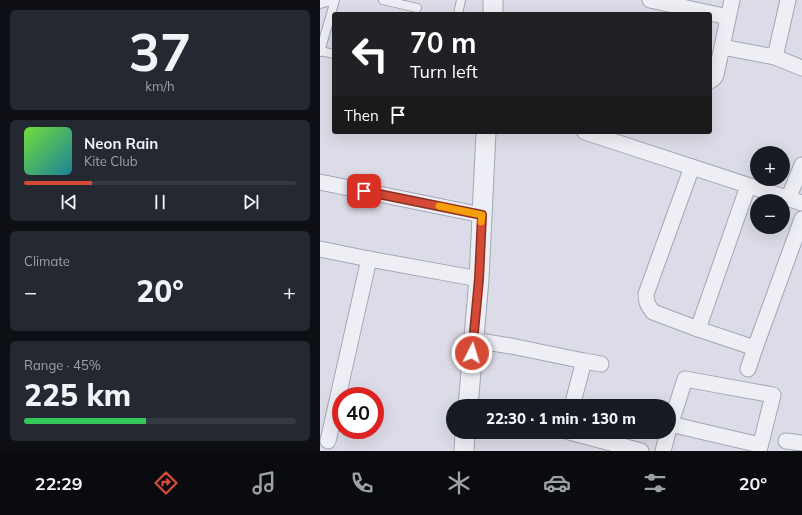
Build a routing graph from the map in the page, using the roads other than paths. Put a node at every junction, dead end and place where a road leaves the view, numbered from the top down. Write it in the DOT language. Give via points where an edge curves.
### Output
graph roads {
  1 [pos="335,0"];
  2 [pos="383,0"];
  3 [pos="460,0"];
  4 [pos="493,0"];
  5 [pos="732,0"];
  6 [pos="788,0"];
  7 [pos="320,4"];
  8 [pos="659,4"];
  9 [pos="417,8"];
  10 [pos="458,12"];
  11 [pos="492,12"];
  12 [pos="701,12"];
  13 [pos="712,14"];
  14 [pos="728,17"];
  15 [pos="722,47"];
  16 [pos="320,51"];
  17 [pos="332,54"];
  18 [pos="775,57"];
  19 [pos="802,68"];
  20 [pos="712,79"];
  21 [pos="486,134"];
  22 [pos="591,134"];
  23 [pos="802,165"];
  24 [pos="692,167"];
  25 [pos="320,182"];
  26 [pos="748,186"];
  27 [pos="795,201"];
  28 [pos="482,215"];
  29 [pos="802,219"];
  30 [pos="320,249"];
  31 [pos="369,259"];
  32 [pos="479,279"];
  33 [pos="698,329"];
  34 [pos="473,340"];
  35 [pos="754,348"];
  36 [pos="584,361"];
  37 [pos="601,364"];
  38 [pos="748,369"];
  39 [pos="469,399"];
  40 [pos="574,399"];
  41 [pos="676,407"];
  42 [pos="676,430"];
  43 [pos="465,439"];
  44 [pos="596,439"];
  45 [pos="666,439"];
  46 [pos="328,441"];
  47 [pos="786,441"];
  48 [pos="802,443"];
  49 [pos="759,448"];
  50 [pos="464,451"];
  51 [pos="641,451"];
  52 [pos="663,451"];
  1 -- 7 [label="lane"];
  1 -- 16 [label="lane"];
  2 -- 9 [label="lane"];
  3 -- 10 [label="lane"];
  4 -- 11 [label="street"];
  5 -- 14 [label="street"];
  6 -- 18 [label="street"];
  8 -- 12 [label="street"];
  13 -- 14 [label="street"];
  14 -- 15 [label="street"];
  15 -- 18 [label="street"];
  15 -- 20 [label="street" via="716,75"];
  16 -- 17 [label="lane"];
  18 -- 19 [label="street"];
  21 -- 28 [label="street"];
  22 -- 24 [label="street"];
  23 -- 27 [label="street"];
  24 -- 26 [label="street"];
  24 -- 33 [label="street" via="646,294 646,301 653,312"];
  25 -- 28 [label="street"];
  26 -- 27 [label="street"];
  26 -- 33 [label="street"];
  28 -- 32 [label="street"];
  29 -- 35 [label="street"];
  30 -- 31 [label="street"];
  31 -- 32 [label="street"];
  31 -- 46 [label="street"];
  32 -- 34 [label="street"];
  33 -- 35 [label="street"];
  34 -- 36 [label="street"];
  34 -- 39 [label="street"];
  35 -- 38 [label="street"];
  36 -- 37 [label="street"];
  36 -- 40 [label="street"];
  41 -- 49 [label="street" via="685,379 773,395"];
  42 -- 49 [label="street"];
  43 -- 50 [label="street"];
  44 -- 51 [label="street"];
  45 -- 52 [label="street"];
  47 -- 48 [label="street"];
}
